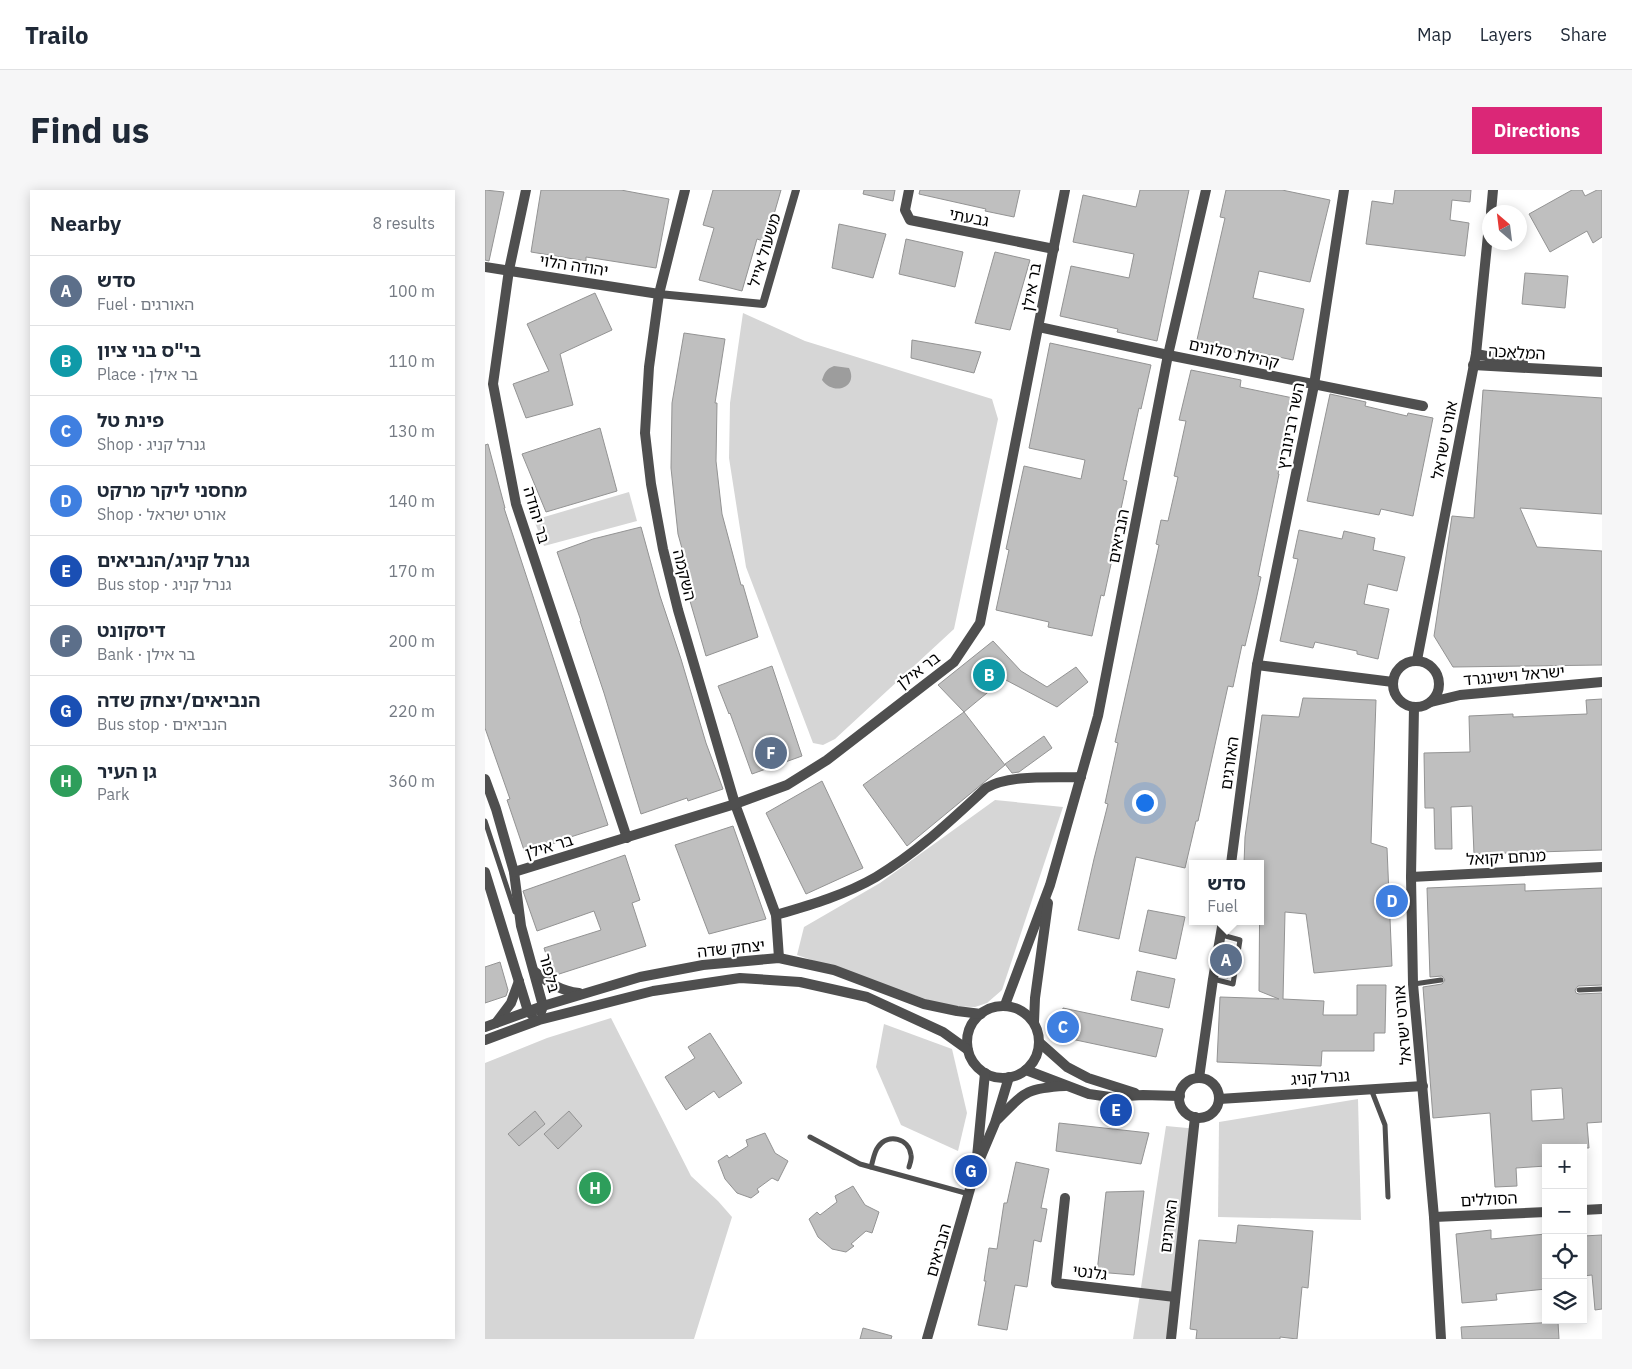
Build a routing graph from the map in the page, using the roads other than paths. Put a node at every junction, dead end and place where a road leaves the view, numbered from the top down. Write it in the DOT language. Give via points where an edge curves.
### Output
graph roads {
  1 [pos="526,190"];
  2 [pos="685,190"];
  3 [pos="797,190"];
  4 [pos="909,190"];
  5 [pos="1065,190"];
  6 [pos="1206,190"];
  7 [pos="1344,190"];
  8 [pos="1493,190"];
  9 [pos="1492,205"];
  10 [pos="1054,249"];
  11 [pos="1486,250"];
  12 [pos="485,267"];
  13 [pos="509,270"];
  14 [pos="659,294"];
  15 [pos="1039,327"];
  16 [pos="1476,354"];
  17 [pos="1168,355"];
  18 [pos="1473,365"];
  19 [pos="1558,370"];
  20 [pos="1602,372"];
  21 [pos="1314,385"];
  22 [pos="1423,406"];
  23 [pos="1417,660"];
  24 [pos="1257,665"];
  25 [pos="1393,682"];
  26 [pos="1602,682"];
  27 [pos="1431,702"];
  28 [pos="1415,707"];
  29 [pos="1081,777"];
  30 [pos="485,779"];
  31 [pos="735,804"];
  32 [pos="485,821"];
  33 [pos="627,838"];
  34 [pos="1232,860"];
  35 [pos="1602,867"];
  36 [pos="485,872"];
  37 [pos="514,872"];
  38 [pos="1411,877"];
  39 [pos="1050,885"];
  40 [pos="776,915"];
  41 [pos="1222,925"];
  42 [pos="521,926"];
  43 [pos="1221,935"];
  44 [pos="779,958"];
  45 [pos="535,972"];
  46 [pos="1213,979"];
  47 [pos="519,980"];
  48 [pos="1441,980"];
  49 [pos="1413,984"];
  50 [pos="1602,989"];
  51 [pos="1579,990"];
  52 [pos="583,993"];
  53 [pos="543,1006"];
  54 [pos="1005,1006"];
  55 [pos="528,1011"];
  56 [pos="981,1014"];
  57 [pos="539,1020"];
  58 [pos="1034,1022"];
  59 [pos="496,1023"];
  60 [pos="485,1027"];
  61 [pos="485,1040"];
  62 [pos="1040,1043"];
  63 [pos="968,1050"];
  64 [pos="1025,1070"];
  65 [pos="985,1073"];
  66 [pos="1009,1077"];
  67 [pos="1199,1078"];
  68 [pos="1065,1086"];
  69 [pos="1423,1086"];
  70 [pos="1371,1089"];
  71 [pos="1143,1095"];
  72 [pos="1180,1096"];
  73 [pos="1219,1099"];
  74 [pos="1195,1117"];
  75 [pos="995,1123"];
  76 [pos="810,1136"];
  77 [pos="871,1167"];
  78 [pos="909,1167"];
  79 [pos="976,1168"];
  80 [pos="969,1194"];
  81 [pos="1388,1197"];
  82 [pos="1065,1198"];
  83 [pos="1602,1209"];
  84 [pos="1587,1210"];
  85 [pos="1542,1212"];
  86 [pos="1433,1217"];
  87 [pos="1175,1298"];
  88 [pos="927,1339"];
  89 [pos="1171,1339"];
  90 [pos="1441,1339"];
  1 -- 13 [label="street, בר יהודה"];
  2 -- 14 [label="street, השקמה"];
  3 -- 14 [label="street, משעול אייל" via="763,304"];
  4 -- 10 [label="street, גבעתי" via="905,210 910,220"];
  5 -- 10 [label="street, בר אילן"];
  6 -- 17 [label="street, הנביאים"];
  7 -- 21 [label="street, השר רבינוביץ"];
  8 -- 9 [label="street"];
  10 -- 15 [label="street, בר אילן"];
  11 -- 16 [label="street, אורט ישראל"];
  12 -- 13 [label="street, יהודה הלוי"];
  13 -- 14 [label="street, יהודה הלוי"];
  13 -- 33 [label="street, בר יהודה" via="493,384 516,504"];
  14 -- 31 [label="street, השקמה" via="649,367 645,433 651,484 678,610"];
  15 -- 17 [label="street, קהילת סלונים"];
  15 -- 31 [label="street, בר אילן" via="980,623 954,662 827,760 787,785"];
  16 -- 18 [label="street, אורט ישראל"];
  16 -- 19 [label="street, המלאכה"];
  17 -- 21 [label="street, קהילת סלונים"];
  17 -- 29 [label="street, הנביאים" via="1098,716"];
  18 -- 19 [label="street, המלאכה"];
  18 -- 23 [label="street, אורט ישראל"];
  19 -- 20 [label="street, המלאכה"];
  21 -- 22 [label="street, קהילת סלונים"];
  21 -- 24 [label="street, השר רבינוביץ"];
  23 -- 25 [label="street" via="1398,669"];
  23 -- 27 [label="street" via="1430,665 1439,677 1439,691"];
  24 -- 25 [label="street"];
  24 -- 34 [label="street, האורגים"];
  25 -- 28 [label="street" via="1393,689 1401,702"];
  26 -- 27 [label="street, ישראל וישינגרד" via="1460,694"];
  27 -- 28 [label="street"];
  28 -- 38 [label="street, אורט ישראל"];
  29 -- 39 [label="street, הנביאים"];
  29 -- 40 [label="street" via="995,782 931,839 875,877 824,901"];
  30 -- 37 [label="street, בלפור"];
  31 -- 33 [label="street, בר אילן"];
  31 -- 40 [label="street, השקמה"];
  32 -- 42 [label="lane"];
  33 -- 37 [label="street, בר אילן"];
  35 -- 38 [label="street, מנחם יקואל"];
  36 -- 47 [label="street, בלפור"];
  37 -- 42 [label="street, בלפור"];
  38 -- 49 [label="street, אורט ישראל"];
  39 -- 54 [label="street, הנביאים"];
  39 -- 58 [label="street, הנביאים"];
  40 -- 44 [label="street, השקמה"];
  41 -- 43 [label="street"];
  42 -- 45 [label="street, בלפור"];
  43 -- 46 [label="street"];
  43 -- 46 [label="lane" via="1240,940 1233,984"];
  44 -- 52 [label="street, יצחק שדה" via="703,965 640,977"];
  44 -- 56 [label="street, יצחק שדה" via="834,970 924,1004"];
  45 -- 52 [label="street" via="556,988"];
  45 -- 53 [label="street, בלפור"];
  46 -- 67 [label="street"];
  47 -- 55 [label="street, בלפור"];
  47 -- 59 [label="street" via="511,1003"];
  48 -- 49 [label="lane"];
  49 -- 69 [label="street, אורט ישראל"];
  50 -- 51 [label="lane"];
  52 -- 53 [label="street, יצחק שדה"];
  53 -- 55 [label="street, יצחק שדה"];
  53 -- 57 [label="street, בלפור"];
  54 -- 56 [label="street" via="996,1006"];
  54 -- 58 [label="street" via="1026,1013"];
  55 -- 57 [label="street, בלפור"];
  55 -- 59 [label="street, יצחק שדה"];
  56 -- 63 [label="street" via="969,1031"];
  57 -- 61 [label="street, יצחק שדה"];
  57 -- 63 [label="street, יצחק שדה" via="653,991 740,978 800,982 867,997 943,1032"];
  58 -- 62 [label="street"];
  59 -- 60 [label="street, יצחק שדה"];
  62 -- 64 [label="street" via="1033,1062"];
  62 -- 71 [label="street" via="1067,1067 1088,1078"];
  63 -- 65 [label="street"];
  64 -- 66 [label="street"];
  64 -- 68 [label="street"];
  65 -- 66 [label="street"];
  65 -- 79 [label="street, הנביאים"];
  66 -- 75 [label="street, הנביאים"];
  67 -- 72 [label="street" via="1186,1084"];
  67 -- 73 [label="street" via="1214,1084"];
  68 -- 71 [label="street" via="1110,1097"];
  68 -- 75 [label="street" via="1044,1087 1023,1095"];
  69 -- 70 [label="street, גנרל קניג"];
  69 -- 86 [label="street, אורט ישראל"];
  70 -- 73 [label="street, גנרל קניג"];
  70 -- 81 [label="lane" via="1385,1125"];
  71 -- 72 [label="street"];
  72 -- 74 [label="street" via="1185,1112"];
  73 -- 74 [label="street" via="1212,1113"];
  74 -- 87 [label="street, האורגים"];
  75 -- 79 [label="street, הנביאים"];
  76 -- 77 [label="lane"];
  77 -- 78 [label="lane" via="877,1148 892,1138 903,1140 908,1146 911,1156"];
  77 -- 80 [label="lane"];
  79 -- 80 [label="street, הנביאים"];
  80 -- 88 [label="street, הנביאים"];
  82 -- 87 [label="street, גלנטי" via="1057,1283"];
  83 -- 84 [label="street"];
  85 -- 86 [label="street, הסוללים"];
  86 -- 90 [label="street, אורט ישראל"];
  87 -- 89 [label="street, האורגים"];
}
